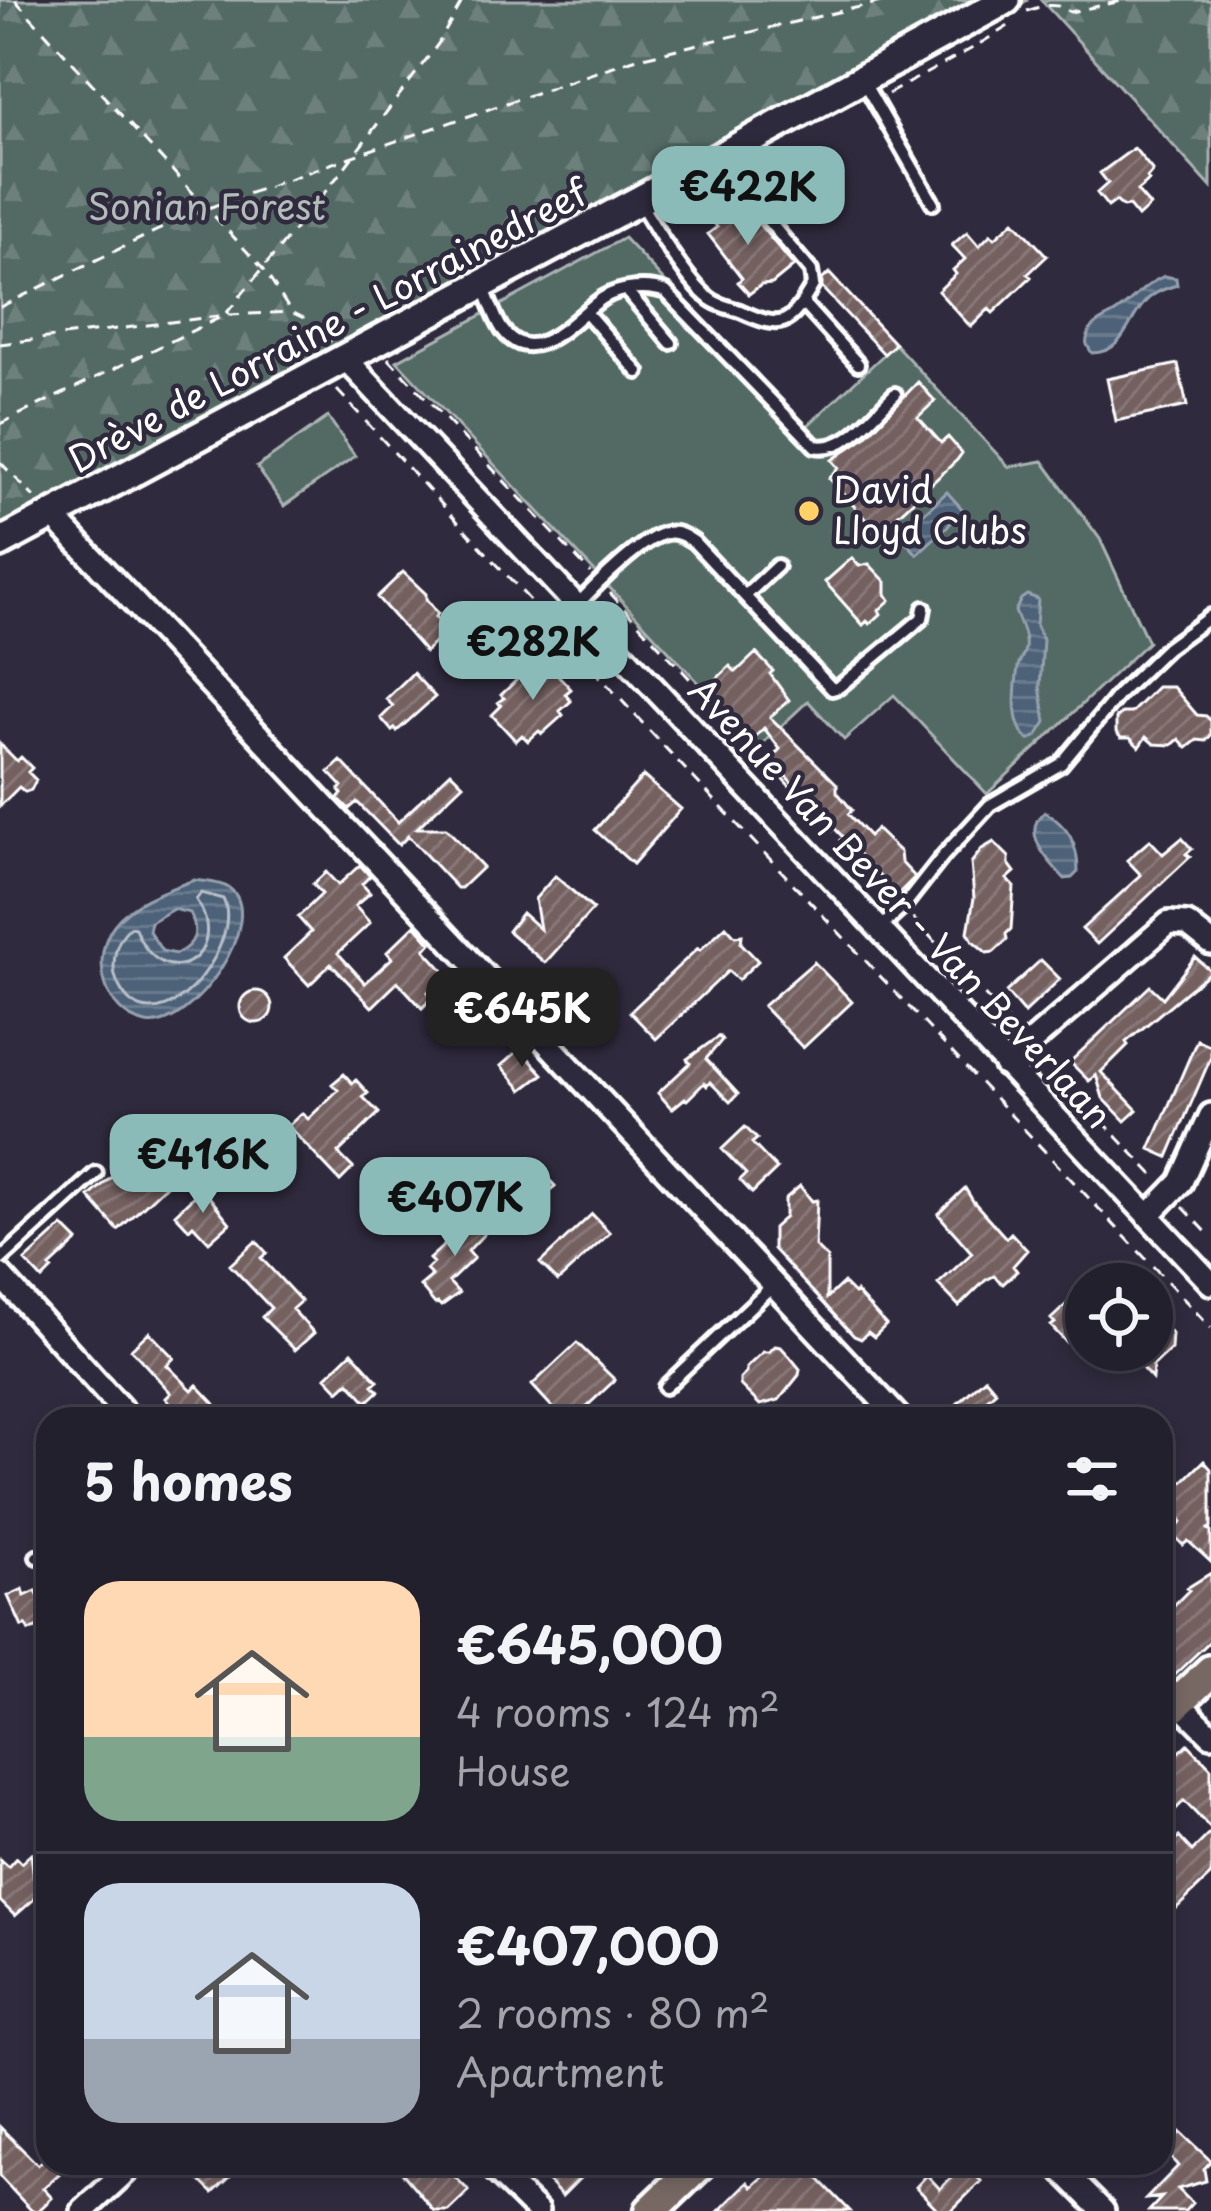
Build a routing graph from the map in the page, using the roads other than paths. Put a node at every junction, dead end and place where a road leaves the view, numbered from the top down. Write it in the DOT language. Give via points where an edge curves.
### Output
graph roads {
  1 [pos="1014,6"];
  2 [pos="862,79"];
  3 [pos="716,159"];
  4 [pos="639,200"];
  5 [pos="933,203"];
  6 [pos="482,283"];
  7 [pos="626,290"];
  8 [pos="802,303"];
  9 [pos="586,312"];
  10 [pos="671,343"];
  11 [pos="344,357"];
  12 [pos="858,364"];
  13 [pos="638,372"];
  14 [pos="895,394"];
  15 [pos="52,515"];
  16 [pos="0,543"];
  17 [pos="777,566"];
  18 [pos="745,596"];
  19 [pos="577,605"];
  20 [pos="923,608"];
  21 [pos="1211,616"];
  22 [pos="879,929"];
  23 [pos="1211,944"];
  24 [pos="1005,1065"];
  25 [pos="1211,1115"];
  26 [pos="96,1174"];
  27 [pos="1148,1216"];
  28 [pos="0,1260"];
  29 [pos="0,1275"];
  30 [pos="1211,1282"];
  31 [pos="773,1285"];
  32 [pos="665,1387"];
  33 [pos="119,1407"];
  34 [pos="889,1407"];
  35 [pos="1211,1671"];
  36 [pos="1173,1701"];
  37 [pos="1173,1711"];
  38 [pos="1211,1735"];
  39 [pos="122,2175"];
  40 [pos="500,2175"];
  41 [pos="688,2175"];
  42 [pos="1067,2175"];
  43 [pos="83,2211"];
  44 [pos="537,2211"];
  45 [pos="651,2211"];
  46 [pos="1102,2211"];
  1 -- 2 [label="main road, Drève de Lorraine - Lorrainedreef"];
  2 -- 3 [label="main road, Drève de Lorraine - Lorrainedreef"];
  2 -- 5 [label="lane"];
  3 -- 4 [label="main road, Drève de Lorraine - Lorrainedreef"];
  3 -- 8 [label="lane" via="811,271"];
  4 -- 6 [label="main road, Drève de Lorraine - Lorrainedreef"];
  4 -- 8 [label="lane" via="711,300 772,325"];
  6 -- 9 [label="lane" via="503,331 520,343 556,337"];
  6 -- 11 [label="main road, Drève de Lorraine - Lorrainedreef"];
  7 -- 9 [label="lane"];
  7 -- 10 [label="lane"];
  7 -- 14 [label="lane" via="666,292 815,446 842,443"];
  8 -- 12 [label="lane"];
  9 -- 13 [label="lane"];
  11 -- 15 [label="main road, Drève de Lorraine - Lorrainedreef"];
  11 -- 19 [label="street, Avenue Van Bever - Van Beverlaan"];
  15 -- 16 [label="main road, Drève de Lorraine - Lorrainedreef"];
  15 -- 31 [label="street"];
  17 -- 18 [label="lane"];
  18 -- 19 [label="lane" via="694,542 668,532"];
  18 -- 20 [label="lane" via="832,689 922,618"];
  19 -- 22 [label="street, Avenue Van Bever - Van Beverlaan"];
  21 -- 22 [label="lane" via="1119,694 1060,764 990,806"];
  22 -- 24 [label="street, Avenue Van Bever - Van Beverlaan"];
  23 -- 24 [label="street" via="1187,924 1169,923"];
  24 -- 27 [label="street, Avenue Van Bever - Van Beverlaan"];
  25 -- 27 [label="street" via="1181,1183"];
  26 -- 28 [label="lane"];
  27 -- 30 [label="street, Avenue Van Bever - Van Beverlaan"];
  29 -- 33 [label="street"];
  31 -- 32 [label="lane"];
  31 -- 34 [label="street"];
  35 -- 36 [label="main road"];
  37 -- 38 [label="street"];
  39 -- 43 [label="street"];
  40 -- 44 [label="street"];
  41 -- 45 [label="main road"];
  42 -- 46 [label="street"];
}
